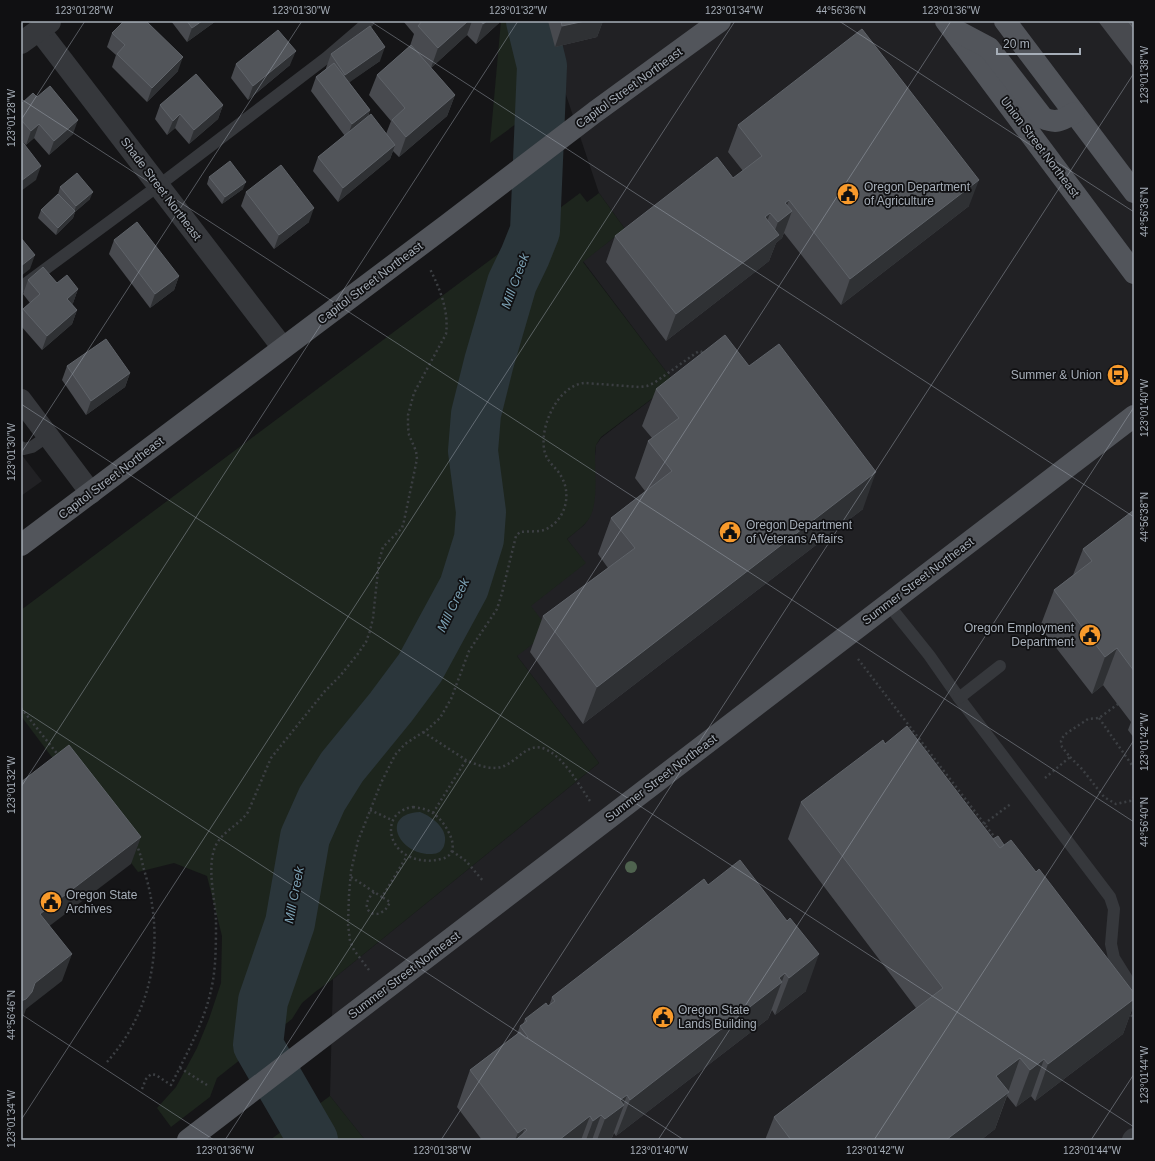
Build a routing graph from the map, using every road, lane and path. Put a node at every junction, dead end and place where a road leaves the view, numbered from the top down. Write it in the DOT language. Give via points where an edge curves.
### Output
graph roads {
  1 [pos="1005,21"];
  2 [pos="368,22"];
  3 [pos="709,24"];
  4 [pos="948,24"];
  5 [pos="45,25"];
  6 [pos="21,44"];
  7 [pos="1074,113"];
  8 [pos="158,186"];
  9 [pos="1134,192"];
  10 [pos="418,247"];
  11 [pos="1134,273"];
  12 [pos="21,287"];
  13 [pos="283,348"];
  14 [pos="706,353"];
  15 [pos="21,400"];
  16 [pos="1134,416"];
  17 [pos="48,436"];
  18 [pos="21,447"];
  19 [pos="91,493"];
  20 [pos="21,545"];
  21 [pos="888,604"];
  22 [pos="842,639"];
  23 [pos="1000,666"];
  24 [pos="958,698"];
  25 [pos="1118,704"];
  26 [pos="21,708"];
  27 [pos="1099,718"];
  28 [pos="423,732"];
  29 [pos="1064,735"];
  30 [pos="1070,757"];
  31 [pos="60,758"];
  32 [pos="466,760"];
  33 [pos="1134,768"];
  34 [pos="1134,797"];
  35 [pos="370,810"];
  36 [pos="433,813"];
  37 [pos="392,820"];
  38 [pos="605,821"];
  39 [pos="134,841"];
  40 [pos="999,843"];
  41 [pos="452,851"];
  42 [pos="408,856"];
  43 [pos="351,877"];
  44 [pos="374,892"];
  45 [pos="382,897"];
  46 [pos="500,901"];
  47 [pos="385,989"];
  48 [pos="1134,990"];
  49 [pos="1124,1006"];
  50 [pos="1134,1019"];
  51 [pos="107,1062"];
  52 [pos="180,1068"];
  53 [pos="207,1085"];
  54 [pos="142,1089"];
  55 [pos="188,1140"];
  1 -- 7 [label="main road"];
  2 -- 8 [label="lane" via="326,58"];
  3 -- 10 [label="main road, Capitol Street Northeast"];
  4 -- 7 [label="main road" via="989,48 1043,118 1051,122 1059,121"];
  4 -- 11 [label="main road, Union Street Northeast"];
  5 -- 6 [label="street"];
  5 -- 8 [label="street, Shade Street Northeast"];
  7 -- 9 [label="main road"];
  8 -- 12 [label="lane"];
  8 -- 13 [label="street, Shade Street Northeast"];
  10 -- 13 [label="main road, Capitol Street Northeast"];
  10 -- 52 [label="path" via="440,288 446,309 447,327 409,409 408,427 417,459 402,528 383,547 379,561 373,618 366,642 358,655 281,744 271,758 243,820 216,845 212,857 216,921 212,983 194,1042"];
  13 -- 19 [label="main road, Capitol Street Northeast"];
  14 -- 28 [label="path" via="699,351 647,386 584,383 567,391 557,402 547,420 543,440 548,460 561,476 566,488 565,508 557,521 546,529 520,532 516,536 497,608 469,651 445,711"];
  15 -- 17 [label="street"];
  16 -- 21 [label="main road, Summer Street Northeast"];
  17 -- 18 [label="lane" via="32,447"];
  17 -- 19 [label="street"];
  19 -- 20 [label="main road, Capitol Street Northeast"];
  21 -- 22 [label="main road, Summer Street Northeast"];
  21 -- 24 [label="lane" via="929,655"];
  22 -- 38 [label="main road, Summer Street Northeast"];
  22 -- 40 [label="path"];
  23 -- 24 [label="lane"];
  24 -- 48 [label="lane" via="1110,897 1114,909 1111,944 1114,958"];
  25 -- 27 [label="path"];
  26 -- 31 [label="path"];
  27 -- 29 [label="path" via="1088,719"];
  27 -- 33 [label="path"];
  28 -- 32 [label="path"];
  28 -- 35 [label="path" via="405,744 395,755"];
  30 -- 34 [label="path" via="1104,796 1116,804 1130,801"];
  32 -- 36 [label="path"];
  32 -- 38 [label="path" via="498,767 505,766 532,748 547,749 564,764"];
  35 -- 37 [label="path"];
  35 -- 43 [label="path" via="354,852"];
  36 -- 37 [label="path" via="418,808 404,808"];
  36 -- 41 [label="path" via="444,824 452,838"];
  37 -- 42 [label="path" via="394,841"];
  38 -- 46 [label="main road, Summer Street Northeast"];
  39 -- 51 [label="path" via="148,884 153,912 153,960 146,995 132,1028"];
  41 -- 42 [label="path" via="449,856 438,860 421,860"];
  41 -- 46 [label="path" via="474,870"];
  42 -- 45 [label="path"];
  43 -- 44 [label="path"];
  43 -- 47 [label="path" via="348,896 350,941 354,950"];
  44 -- 45 [label="path"];
  44 -- 45 [label="path" via="367,904 367,909 371,913 380,914 390,902"];
  46 -- 47 [label="main road, Summer Street Northeast"];
  47 -- 55 [label="main road, Summer Street Northeast"];
  49 -- 50 [label="path"];
  52 -- 53 [label="path"];
  52 -- 54 [label="path" via="171,1085 151,1074"];
}
